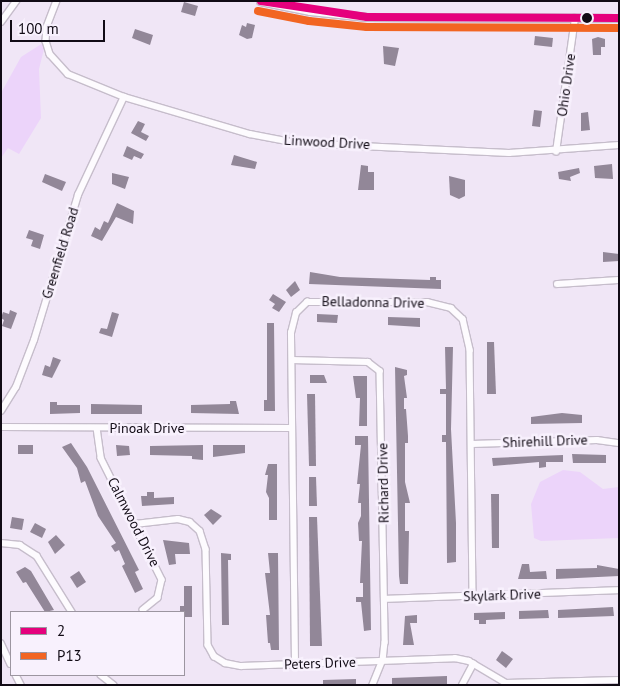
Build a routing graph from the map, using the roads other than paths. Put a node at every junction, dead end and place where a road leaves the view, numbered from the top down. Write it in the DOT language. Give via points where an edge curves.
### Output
graph roads {
  1 [pos="16,1"];
  2 [pos="57,1"];
  3 [pos="260,1"];
  4 [pos="289,4"];
  5 [pos="575,18"];
  6 [pos="619,18"];
  7 [pos="1,22"];
  8 [pos="124,97"];
  9 [pos="619,145"];
  10 [pos="556,152"];
  11 [pos="619,280"];
  12 [pos="557,284"];
  13 [pos="292,360"];
  14 [pos="1,411"];
  15 [pos="1,427"];
  16 [pos="97,428"];
  17 [pos="292,428"];
  18 [pos="619,443"];
  19 [pos="472,444"];
  20 [pos="135,524"];
  21 [pos="1,543"];
  22 [pos="619,590"];
  23 [pos="473,596"];
  24 [pos="385,599"];
  25 [pos="144,610"];
  26 [pos="71,611"];
  27 [pos="1,642"];
  28 [pos="383,660"];
  29 [pos="10,662"];
  30 [pos="296,663"];
  31 [pos="474,664"];
  32 [pos="102,676"];
  33 [pos="619,680"];
  34 [pos="114,685"];
  35 [pos="373,685"];
  36 [pos="462,685"];
  1 -- 7 [label="street"];
  2 -- 8 [label="street, Linwood Drive" via="46,34 56,62 74,78"];
  3 -- 4 [label="street"];
  4 -- 5 [label="street" via="367,17"];
  5 -- 6 [label="street"];
  5 -- 10 [label="street, Ohio Drive"];
  8 -- 10 [label="street, Linwood Drive" via="285,142 502,153"];
  8 -- 14 [label="street, Greenfield Road" via="78,196 34,340 16,387"];
  9 -- 10 [label="street, Linwood Drive"];
  11 -- 12 [label="street"];
  13 -- 17 [label="street, Belladonna Drive"];
  13 -- 19 [label="street, Belladonna Drive" via="292,322 307,302 428,302 451,308 463,319 469,339"];
  13 -- 24 [label="street, Richard Drive" via="368,362 380,371"];
  15 -- 16 [label="street, Pinoak Drive"];
  16 -- 17 [label="street, Pinoak Drive"];
  16 -- 20 [label="street, Calmwood Drive" via="101,458"];
  17 -- 30 [label="street, Belladonna Drive"];
  18 -- 19 [label="street, Shirehill Drive" via="597,440"];
  19 -- 23 [label="street, Belladonna Drive"];
  20 -- 25 [label="street, Calmwood Drive" via="162,580 158,598"];
  20 -- 30 [label="street, Peters Drive" via="178,519 190,522 200,531 206,549 208,645 219,660 241,666"];
  21 -- 26 [label="street" via="20,545 37,556"];
  22 -- 23 [label="street, Skylark Drive"];
  23 -- 24 [label="street, Skylark Drive"];
  24 -- 28 [label="street, Richard Drive"];
  27 -- 29 [label="street"];
  28 -- 30 [label="street, Peters Drive"];
  28 -- 31 [label="street, Peters Drive" via="455,658"];
  28 -- 35 [label="street, Richard Drive"];
  31 -- 33 [label="street, Peters Drive" via="506,683"];
  31 -- 36 [label="street"];
  32 -- 34 [label="street"];
}
